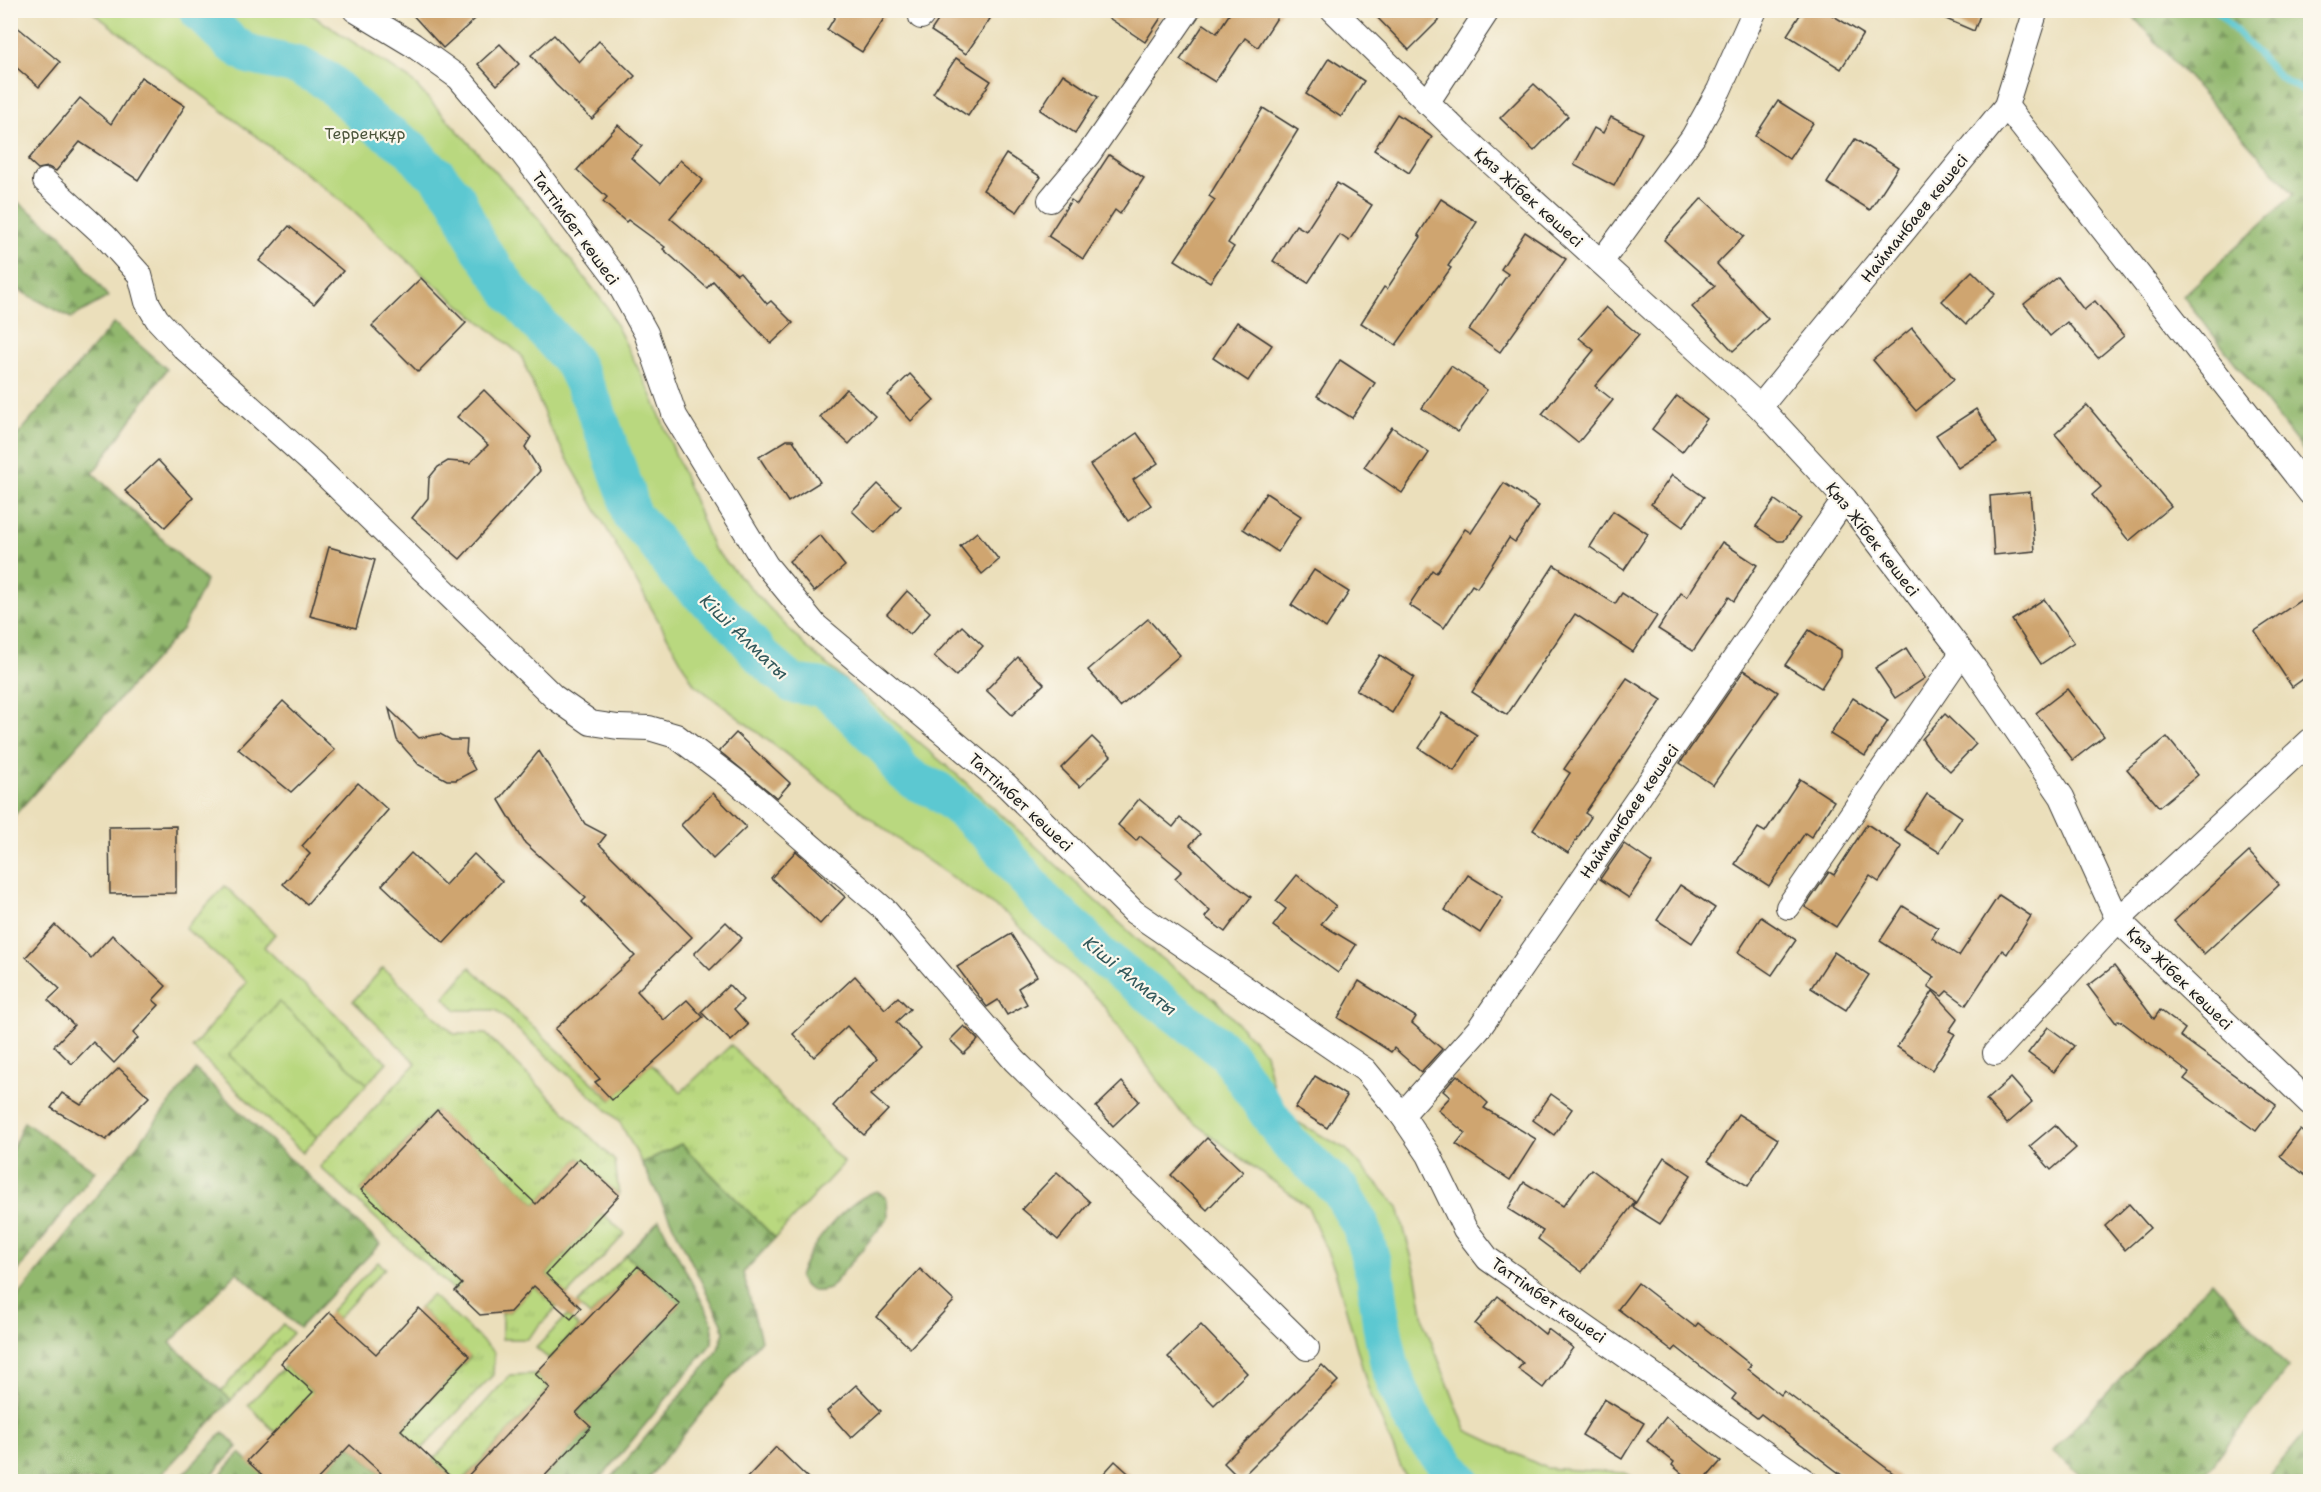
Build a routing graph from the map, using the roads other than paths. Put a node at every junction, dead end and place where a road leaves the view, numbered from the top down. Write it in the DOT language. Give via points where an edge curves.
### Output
graph roads {
  1 [pos="355,10"];
  2 [pos="1188,10"];
  3 [pos="1333,10"];
  4 [pos="1488,10"];
  5 [pos="1755,10"];
  6 [pos="2036,10"];
  7 [pos="1427,104"];
  8 [pos="2006,106"];
  9 [pos="45,181"];
  10 [pos="1050,200"];
  11 [pos="1600,262"];
  12 [pos="1760,407"];
  13 [pos="2310,493"];
  14 [pos="1845,499"];
  15 [pos="1962,653"];
  16 [pos="2310,741"];
  17 [pos="1788,907"];
  18 [pos="2118,920"];
  19 [pos="1995,1053"];
  20 [pos="2310,1103"];
  21 [pos="1402,1114"];
  22 [pos="1307,1348"];
  23 [pos="1806,1482"];
  1 -- 21 [label="street, Таттімбет көшесі" via="459,78 516,145 614,275 646,333 675,416 766,565 816,626 1007,786 1134,912 1365,1070"];
  2 -- 10 [label="street" via="1088,154"];
  3 -- 7 [label="street, Қыз Жібек көшесі"];
  4 -- 7 [label="street"];
  5 -- 11 [label="street" via="1693,137"];
  6 -- 8 [label="street, Найманбаев көшесі"];
  7 -- 11 [label="street, Қыз Жібек көшесі"];
  8 -- 12 [label="street, Найманбаев көшесі"];
  8 -- 13 [label="street"];
  9 -- 22 [label="street" via="140,275 147,302 157,319 183,348 315,465 554,697 591,723 649,728 676,736 737,782 884,909 1015,1061"];
  11 -- 12 [label="street, Қыз Жібек көшесі"];
  12 -- 14 [label="street, Қыз Жібек көшесі"];
  14 -- 15 [label="street, Қыз Жібек көшесі"];
  14 -- 21 [label="street, Найманбаев көшесі" via="1478,1030"];
  15 -- 17 [label="street"];
  15 -- 18 [label="street, Қыз Жібек көшесі" via="2062,797"];
  16 -- 18 [label="street"];
  18 -- 19 [label="street"];
  18 -- 20 [label="street, Қыз Жібек көшесі"];
  21 -- 23 [label="street, Таттімбет көшесі" via="1429,1155 1465,1229 1488,1259"];
}
